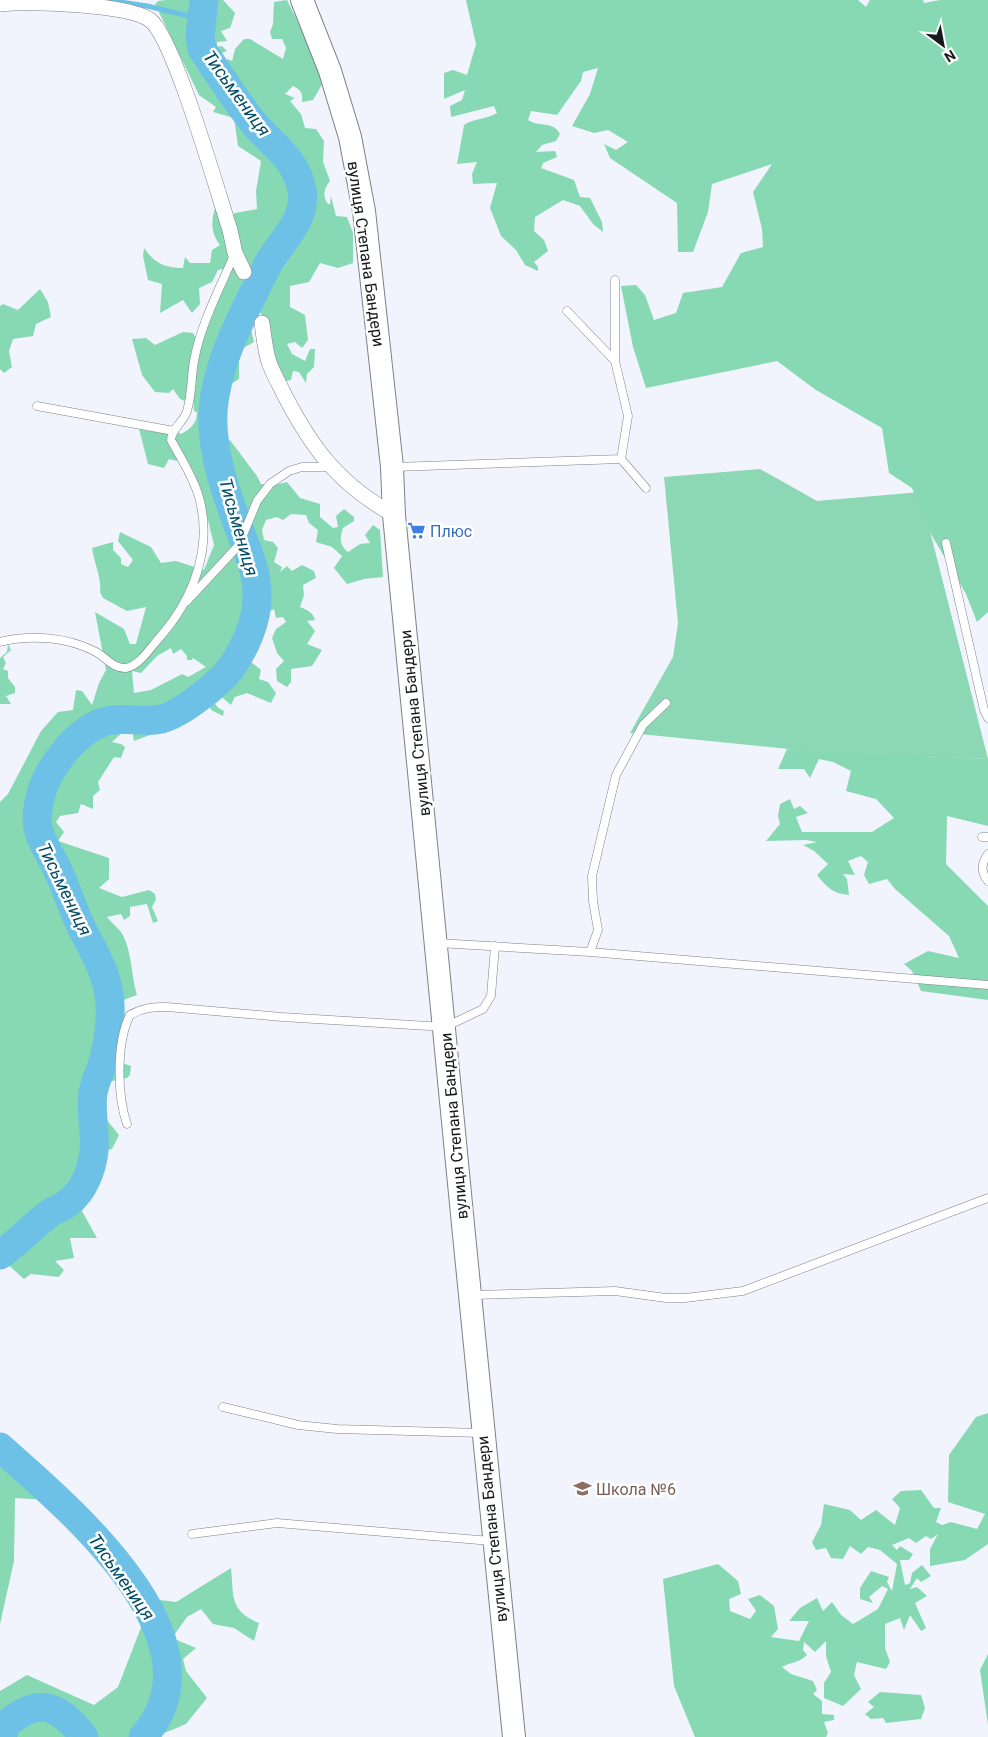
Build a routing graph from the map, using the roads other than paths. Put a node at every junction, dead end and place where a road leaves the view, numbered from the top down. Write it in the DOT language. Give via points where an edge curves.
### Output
graph roads {
  1 [pos="302,0"];
  2 [pos="0,4"];
  3 [pos="235,253"];
  4 [pos="244,272"];
  5 [pos="615,280"];
  6 [pos="567,311"];
  7 [pos="262,323"];
  8 [pos="615,361"];
  9 [pos="37,406"];
  10 [pos="174,431"];
  11 [pos="621,459"];
  12 [pos="331,467"];
  13 [pos="392,467"];
  14 [pos="646,488"];
  15 [pos="394,515"];
  16 [pos="946,543"];
  17 [pos="184,604"];
  18 [pos="0,642"];
  19 [pos="666,703"];
  20 [pos="988,718"];
  21 [pos="988,854"];
  22 [pos="988,881"];
  23 [pos="436,943"];
  24 [pos="496,946"];
  25 [pos="590,952"];
  26 [pos="988,985"];
  27 [pos="445,1027"];
  28 [pos="127,1124"];
  29 [pos="988,1198"];
  30 [pos="469,1295"];
  31 [pos="223,1407"];
  32 [pos="483,1433"];
  33 [pos="192,1534"];
  34 [pos="494,1541"];
  35 [pos="514,1737"];
  1 -- 13 [label="main road, вулиця Степана Бандери" via="330,71 350,137 364,211"];
  2 -- 3 [label="street" via="25,1 80,6 132,12 152,21 166,44 180,79"];
  3 -- 4 [label="street"];
  3 -- 10 [label="lane" via="201,337 194,361 188,410"];
  5 -- 8 [label="lane"];
  6 -- 8 [label="lane"];
  7 -- 12 [label="street" via="270,364 298,421"];
  8 -- 11 [label="lane" via="628,416"];
  9 -- 10 [label="lane"];
  10 -- 17 [label="lane" via="171,440 198,493 203,512 203,550"];
  11 -- 13 [label="lane"];
  11 -- 14 [label="lane"];
  12 -- 15 [label="street" via="379,507"];
  12 -- 17 [label="lane" via="302,468 270,484 257,501 239,545"];
  13 -- 15 [label="main road, вулиця Степана Бандери"];
  15 -- 23 [label="main road, вулиця Степана Бандери"];
  16 -- 20 [label="lane"];
  17 -- 18 [label="lane" via="162,634 128,668 66,642 30,637"];
  19 -- 25 [label="lane" via="643,725 616,775 592,876 598,930"];
  21 -- 22 [label="lane" via="983,871"];
  23 -- 24 [label="lane"];
  23 -- 27 [label="main road, вулиця Степана Бандери"];
  24 -- 25 [label="lane"];
  24 -- 27 [label="lane" via="491,996 483,1009"];
  25 -- 26 [label="lane"];
  27 -- 28 [label="lane" via="167,1007 139,1010 130,1015 123,1036 120,1091"];
  27 -- 30 [label="main road, вулиця Степана Бандери"];
  29 -- 30 [label="lane" via="742,1291 685,1298 616,1291"];
  30 -- 32 [label="main road, вулиця Степана Бандери"];
  31 -- 32 [label="lane" via="298,1425 337,1429"];
  32 -- 34 [label="main road, вулиця Степана Бандери"];
  33 -- 34 [label="lane" via="276,1524"];
  34 -- 35 [label="main road, вулиця Степана Бандери"];
}
